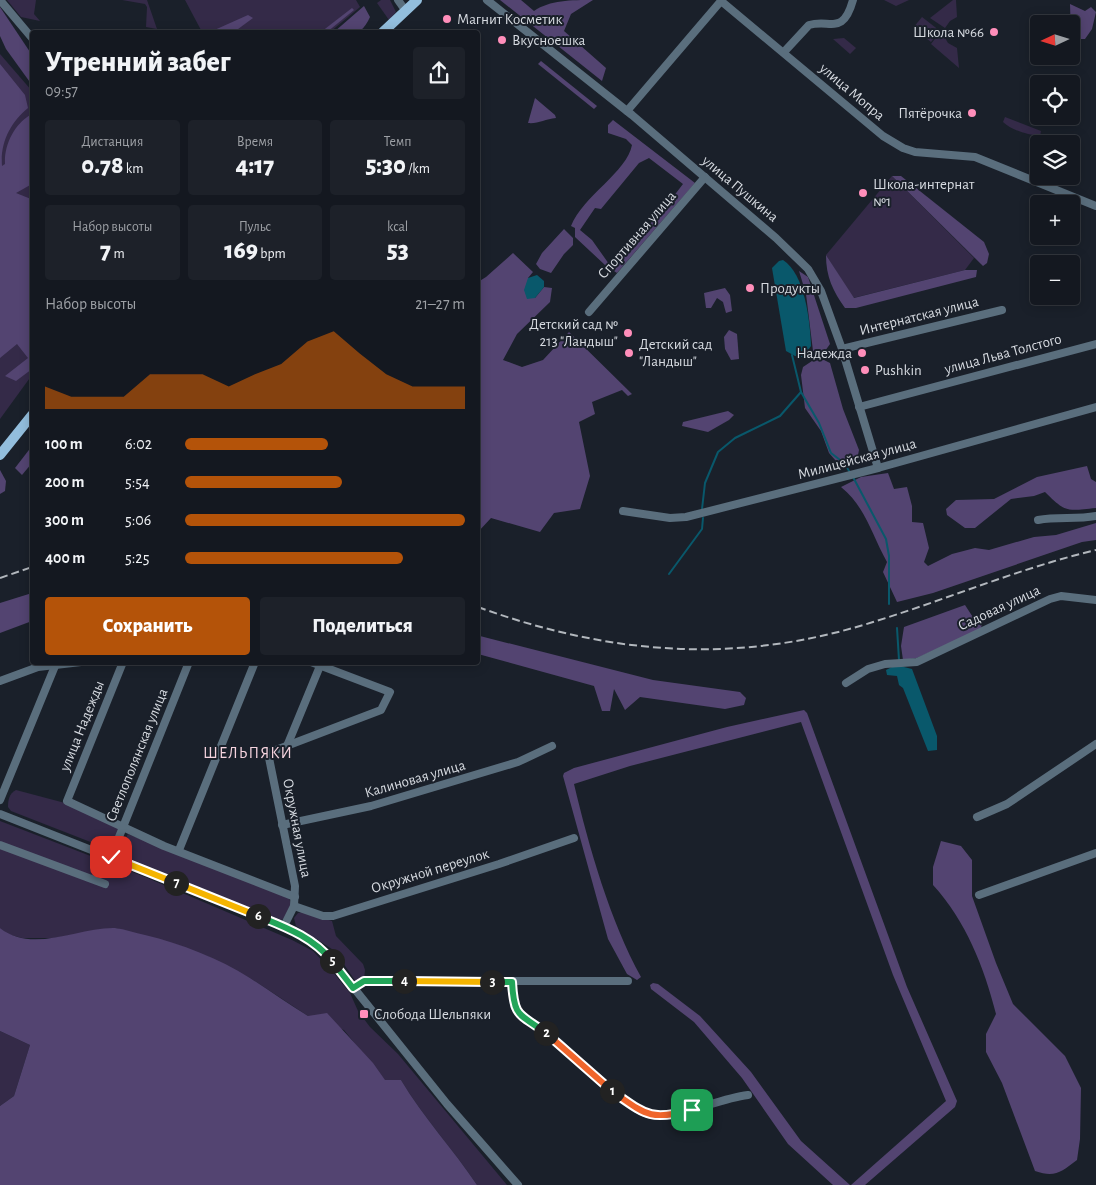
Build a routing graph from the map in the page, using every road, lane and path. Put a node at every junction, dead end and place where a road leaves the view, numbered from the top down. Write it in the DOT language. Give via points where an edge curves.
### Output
graph roads {
  1 [pos="0,0"];
  2 [pos="398,0"];
  3 [pos="416,0"];
  4 [pos="487,0"];
  5 [pos="853,0"];
  6 [pos="722,1"];
  7 [pos="405,10"];
  8 [pos="385,30"];
  9 [pos="30,36"];
  10 [pos="784,52"];
  11 [pos="627,111"];
  12 [pos="705,177"];
  13 [pos="1096,206"];
  14 [pos="1002,310"];
  15 [pos="589,312"];
  16 [pos="1096,344"];
  17 [pos="842,349"];
  18 [pos="859,407"];
  19 [pos="1096,407"];
  20 [pos="30,418"];
  21 [pos="0,455"];
  22 [pos="878,468"];
  23 [pos="622,511"];
  24 [pos="1096,516"];
  25 [pos="1038,520"];
  26 [pos="1096,600"];
  27 [pos="62,665"];
  28 [pos="121,665"];
  29 [pos="188,665"];
  30 [pos="254,665"];
  31 [pos="55,666"];
  32 [pos="320,666"];
  33 [pos="0,681"];
  34 [pos="846,683"];
  35 [pos="1096,744"];
  36 [pos="287,746"];
  37 [pos="552,746"];
  38 [pos="0,800"];
  39 [pos="0,814"];
  40 [pos="977,817"];
  41 [pos="282,825"];
  42 [pos="124,827"];
  43 [pos="574,838"];
  44 [pos="0,845"];
  45 [pos="179,850"];
  46 [pos="1096,853"];
  47 [pos="111,857"];
  48 [pos="105,884"];
  49 [pos="979,895"];
  50 [pos="295,897"];
  51 [pos="294,906"];
  52 [pos="284,926"];
  53 [pos="628,981"];
  54 [pos="512,982"];
  55 [pos="353,988"];
  56 [pos="748,1095"];
  57 [pos="518,1185"];
  1 -- 9 [label="street"];
  2 -- 7 [label="street"];
  3 -- 7 [label="main road"];
  4 -- 11 [label="street, улица Пушкина"];
  5 -- 10 [label="street" via="840,22 809,25"];
  6 -- 10 [label="street, улица Мопра"];
  6 -- 11 [label="street"];
  7 -- 8 [label="main road"];
  10 -- 13 [label="street, улица Мопра" via="883,136 903,148 926,154 975,157"];
  11 -- 12 [label="street, улица Пушкина"];
  12 -- 15 [label="street, Спортивная улица"];
  12 -- 17 [label="street, улица Пушкина" via="808,269 821,291"];
  14 -- 17 [label="street, Интернатская улица"];
  16 -- 18 [label="street, улица Льва Толстого"];
  17 -- 18 [label="street, улица Пушкина"];
  18 -- 22 [label="street, улица Пушкина"];
  19 -- 22 [label="street, Милицейская улица"];
  20 -- 21 [label="main road"];
  22 -- 23 [label="street, Милицейская улица" via="684,517"];
  24 -- 25 [label="street"];
  26 -- 34 [label="street, Садовая улица" via="1061,596 1050,599 917,662 885,664 868,669"];
  27 -- 31 [label="street"];
  28 -- 42 [label="street, улица Надежды" via="66,801"];
  29 -- 42 [label="street, Светлополянская улица"];
  30 -- 45 [label="street"];
  31 -- 33 [label="street" via="38,667"];
  31 -- 38 [label="street"];
  32 -- 36 [label="street"];
  32 -- 36 [label="street, Окружная улица" via="390,692 382,710"];
  35 -- 40 [label="street" via="1006,804"];
  36 -- 41 [label="street, Окружная улица" via="268,753"];
  37 -- 41 [label="street, Калиновая улица" via="518,762 371,806"];
  39 -- 47 [label="street"];
  41 -- 50 [label="street, Окружная улица"];
  42 -- 45 [label="street"];
  42 -- 47 [label="street, Светлополянская улица"];
  43 -- 51 [label="street, Окружной переулок" via="333,916"];
  44 -- 48 [label="street"];
  45 -- 50 [label="street"];
  46 -- 49 [label="street"];
  47 -- 52 [label="street"];
  50 -- 51 [label="street, Окружная улица"];
  51 -- 52 [label="street, Окружная улица"];
  52 -- 55 [label="street" via="316,944"];
  53 -- 54 [label="street"];
  54 -- 55 [label="street" via="364,981"];
  54 -- 56 [label="street" via="514,1006 518,1012 558,1042 609,1089 644,1113 669,1115"];
  55 -- 57 [label="street"];
}
